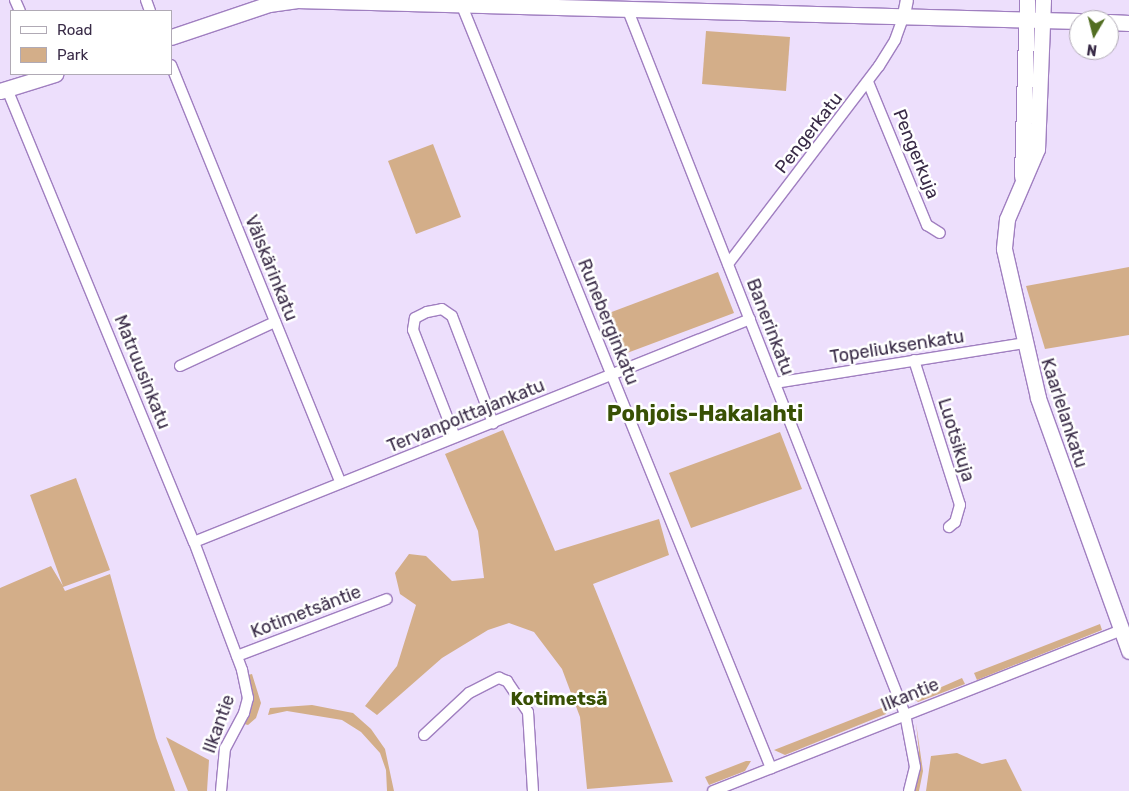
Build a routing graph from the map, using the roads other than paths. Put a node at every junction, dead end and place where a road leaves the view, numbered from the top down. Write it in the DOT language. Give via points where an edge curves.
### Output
graph roads {
  1 [pos="285,0"];
  2 [pos="1027,0"];
  3 [pos="1043,0"];
  4 [pos="461,2"];
  5 [pos="557,3"];
  6 [pos="906,7"];
  7 [pos="627,8"];
  8 [pos="1026,20"];
  9 [pos="1042,20"];
  10 [pos="1069,21"];
  11 [pos="172,37"];
  12 [pos="172,68"];
  13 [pos="50,75"];
  14 [pos="868,82"];
  15 [pos="4,90"];
  16 [pos="1021,180"];
  17 [pos="940,233"];
  18 [pos="728,264"];
  19 [pos="750,319"];
  20 [pos="276,322"];
  21 [pos="1024,343"];
  22 [pos="914,360"];
  23 [pos="180,366"];
  24 [pos="612,375"];
  25 [pos="775,383"];
  26 [pos="493,422"];
  27 [pos="455,438"];
  28 [pos="341,483"];
  29 [pos="949,527"];
  30 [pos="194,542"];
  31 [pos="387,599"];
  32 [pos="1120,631"];
  33 [pos="1129,652"];
  34 [pos="237,656"];
  35 [pos="242,670"];
  36 [pos="905,714"];
  37 [pos="424,735"];
  38 [pos="771,768"];
  39 [pos="220,791"];
  40 [pos="533,791"];
  41 [pos="713,791"];
  42 [pos="909,791"];
  1 -- 4 [label="main road"];
  1 -- 11 [label="main road"];
  2 -- 8 [label="main road, Kaarlelankatu"];
  3 -- 9 [label="main road, Kaarlelankatu"];
  4 -- 5 [label="main road"];
  4 -- 24 [label="street, Runeberginkatu"];
  5 -- 7 [label="main road"];
  6 -- 7 [label="main road"];
  6 -- 8 [label="main road"];
  6 -- 14 [label="street, Pengerkatu" via="895,40"];
  7 -- 18 [label="street, Banerinkatu"];
  8 -- 9 [label="main road"];
  8 -- 16 [label="main road, Kaarlelankatu"];
  9 -- 10 [label="main road"];
  9 -- 16 [label="main road, Kaarlelankatu" via="1037,149"];
  12 -- 20 [label="street, Välskärinkatu"];
  13 -- 15 [label="main road"];
  14 -- 17 [label="street, Pengerkuja" via="927,225"];
  14 -- 18 [label="street, Pengerkatu"];
  15 -- 30 [label="street, Matruusinkatu"];
  16 -- 21 [label="main road, Kaarlelankatu" via="1004,237"];
  18 -- 19 [label="street, Banerinkatu"];
  19 -- 24 [label="street, Tervanpolttajankatu"];
  19 -- 25 [label="street, Banerinkatu"];
  20 -- 23 [label="street"];
  20 -- 28 [label="street, Välskärinkatu"];
  21 -- 22 [label="street, Topeliuksenkatu"];
  21 -- 32 [label="main road, Kaarlelankatu" via="1060,464"];
  22 -- 25 [label="street, Topeliuksenkatu"];
  22 -- 29 [label="street, Luotsikuja" via="960,505 955,522"];
  24 -- 26 [label="street, Tervanpolttajankatu"];
  24 -- 38 [label="street, Runeberginkatu"];
  25 -- 36 [label="street, Banerinkatu"];
  26 -- 27 [label="street, Tervanpolttajankatu"];
  26 -- 27 [label="street" via="452,316 442,308 427,312 415,318 413,330"];
  27 -- 28 [label="street, Tervanpolttajankatu"];
  28 -- 30 [label="street, Tervanpolttajankatu"];
  30 -- 34 [label="street, Matruusinkatu"];
  31 -- 34 [label="street, Kotimetsäntie"];
  32 -- 33 [label="main road, Kaarlelankatu"];
  32 -- 36 [label="street, Ilkantie"];
  34 -- 35 [label="street, Matruusinkatu"];
  35 -- 39 [label="street, Ilkantie" via="248,698 244,713 225,748"];
  36 -- 38 [label="street, Ilkantie"];
  36 -- 42 [label="street, Banerinkatu" via="914,767"];
  37 -- 40 [label="street" via="469,693 499,678 507,680 528,712"];
  38 -- 41 [label="street, Ilkantie"];
}
